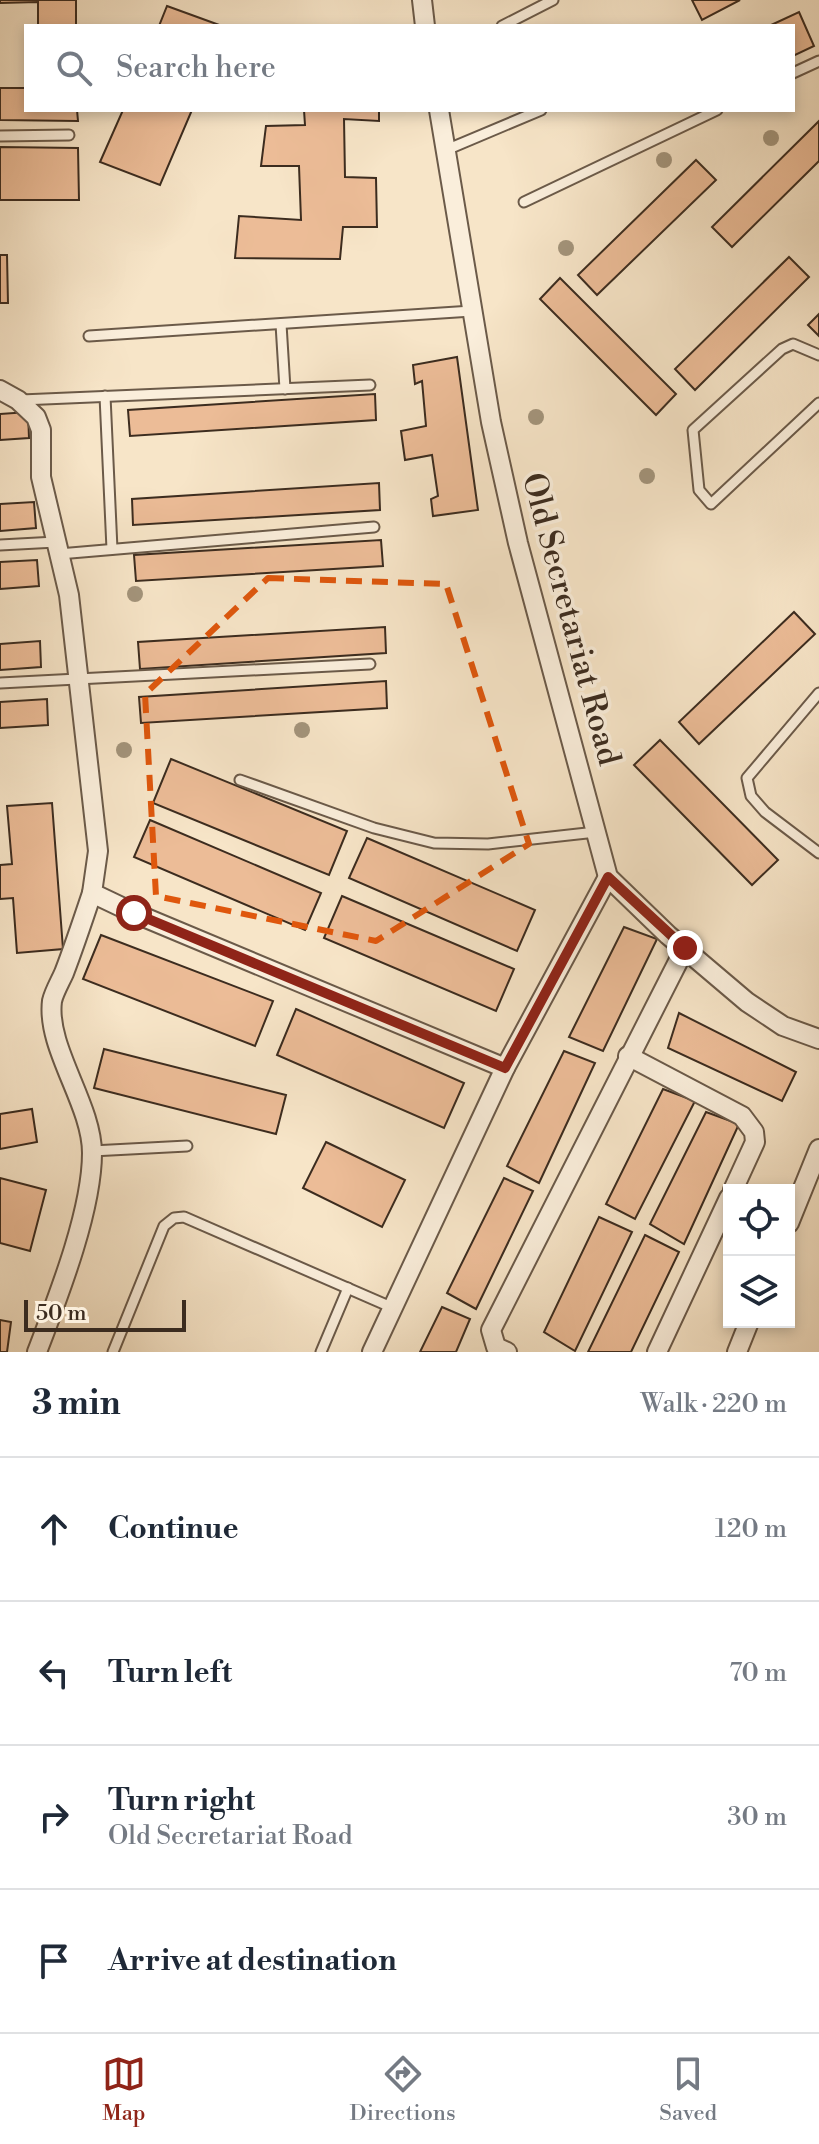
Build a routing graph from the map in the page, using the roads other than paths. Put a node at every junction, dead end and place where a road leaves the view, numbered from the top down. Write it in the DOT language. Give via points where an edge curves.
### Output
graph roads {
  1 [pos="422,0"];
  2 [pos="553,0"];
  3 [pos="425,24"];
  4 [pos="506,24"];
  5 [pos="819,61"];
  6 [pos="795,72"];
  7 [pos="439,112"];
  8 [pos="536,112"];
  9 [pos="713,112"];
  10 [pos="69,135"];
  11 [pos="0,136"];
  12 [pos="446,150"];
  13 [pos="524,202"];
  14 [pos="472,311"];
  15 [pos="281,324"];
  16 [pos="89,336"];
  17 [pos="819,355"];
  18 [pos="370,385"];
  19 [pos="285,389"];
  20 [pos="0,390"];
  21 [pos="105,396"];
  22 [pos="18,400"];
  23 [pos="819,403"];
  24 [pos="374,527"];
  25 [pos="0,545"];
  26 [pos="58,548"];
  27 [pos="112,549"];
  28 [pos="370,664"];
  29 [pos="78,678"];
  30 [pos="0,683"];
  31 [pos="819,693"];
  32 [pos="240,780"];
  33 [pos="596,832"];
  34 [pos="819,853"];
  35 [pos="608,877"];
  36 [pos="92,893"];
  37 [pos="685,948"];
  38 [pos="819,1039"];
  39 [pos="628,1056"];
  40 [pos="505,1068"];
  41 [pos="187,1146"];
  42 [pos="819,1149"];
  43 [pos="92,1151"];
  44 [pos="736,1184"];
  45 [pos="795,1208"];
  46 [pos="723,1211"];
  47 [pos="348,1288"];
  48 [pos="391,1307"];
  49 [pos="747,1328"];
  50 [pos="37,1352"];
  51 [pos="113,1352"];
  52 [pos="321,1352"];
  53 [pos="372,1352"];
  54 [pos="507,1352"];
  55 [pos="657,1352"];
  56 [pos="737,1352"];
  1 -- 3 [label="street"];
  2 -- 4 [label="lane"];
  5 -- 6 [label="lane"];
  7 -- 12 [label="street, Old Secretariat Road"];
  8 -- 12 [label="lane"];
  9 -- 13 [label="lane"];
  10 -- 11 [label="lane"];
  12 -- 14 [label="street, Old Secretariat Road"];
  14 -- 15 [label="lane"];
  14 -- 33 [label="street, Old Secretariat Road" via="518,543"];
  15 -- 16 [label="lane"];
  15 -- 19 [label="lane"];
  17 -- 23 [label="lane" via="793,344 782,349 693,430 703,497 711,504"];
  18 -- 19 [label="lane"];
  19 -- 21 [label="lane"];
  20 -- 22 [label="street"];
  21 -- 22 [label="lane"];
  21 -- 27 [label="lane"];
  22 -- 26 [label="street" via="41,430 41,477"];
  24 -- 27 [label="lane"];
  25 -- 26 [label="lane"];
  26 -- 27 [label="lane"];
  26 -- 29 [label="street"];
  28 -- 29 [label="lane"];
  29 -- 30 [label="lane"];
  29 -- 36 [label="street" via="98,851"];
  31 -- 34 [label="lane" via="747,778 751,796 765,812"];
  32 -- 33 [label="lane" via="374,828 434,843 488,844"];
  33 -- 35 [label="street, Old Secretariat Road"];
  35 -- 37 [label="street"];
  35 -- 40 [label="street"];
  36 -- 40 [label="street"];
  36 -- 43 [label="street" via="52,999 53,1023"];
  37 -- 38 [label="street" via="747,1002 783,1026"];
  37 -- 39 [label="street"];
  39 -- 44 [label="street" via="742,1116 755,1142"];
  39 -- 54 [label="street" via="491,1330 496,1347"];
  40 -- 48 [label="street"];
  41 -- 43 [label="lane"];
  42 -- 45 [label="street"];
  43 -- 50 [label="street" via="90,1184"];
  46 -- 55 [label="street"];
  47 -- 48 [label="lane"];
  47 -- 51 [label="lane" via="184,1217 174,1218 164,1226"];
  47 -- 52 [label="lane"];
  48 -- 53 [label="street"];
  49 -- 56 [label="street"];
}
